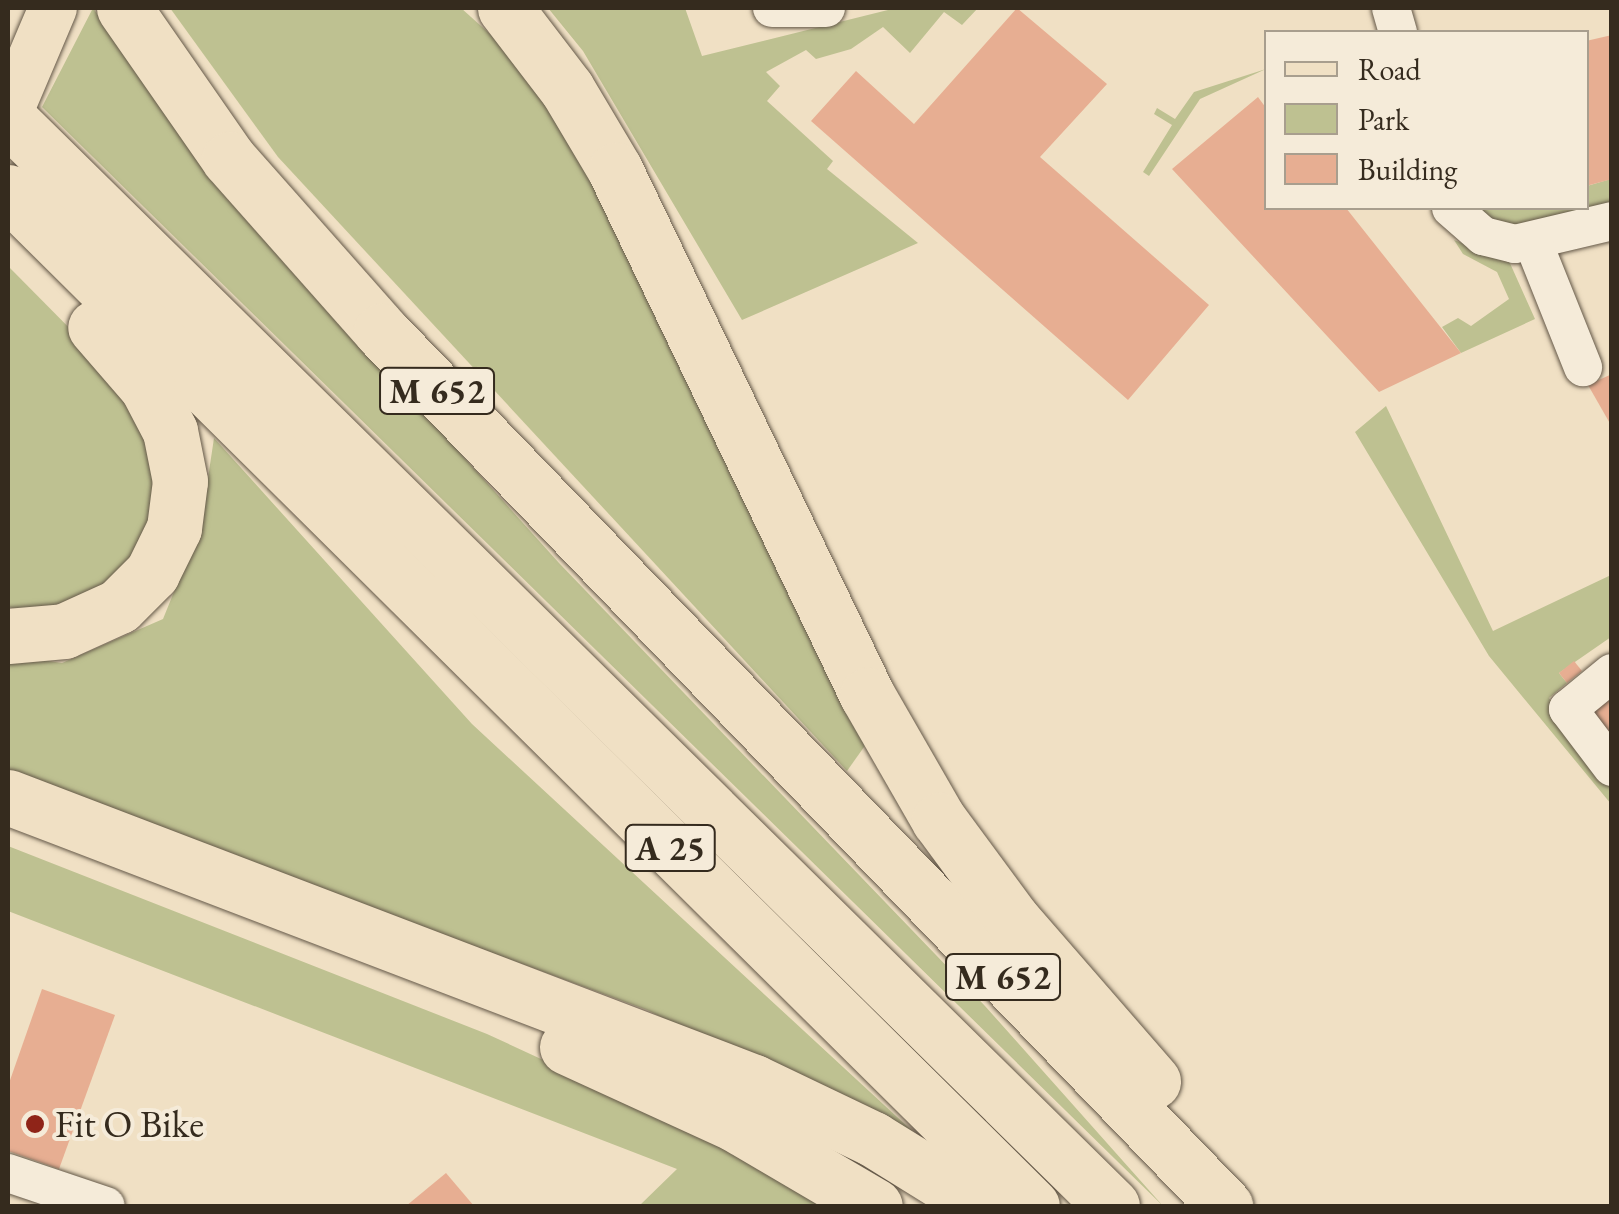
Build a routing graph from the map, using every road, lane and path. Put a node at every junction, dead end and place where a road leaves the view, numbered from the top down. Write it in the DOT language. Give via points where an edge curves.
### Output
graph roads {
  1 [pos="52,8"];
  2 [pos="124,8"];
  3 [pos="505,8"];
  4 [pos="772,8"];
  5 [pos="826,8"];
  6 [pos="8,116"];
  7 [pos="8,192"];
  8 [pos="1454,210"];
  9 [pos="1612,222"];
  10 [pos="8,241"];
  11 [pos="1533,242"];
  12 [pos="1583,367"];
  13 [pos="8,636"];
  14 [pos="1612,674"];
  15 [pos="1612,767"];
  16 [pos="8,796"];
  17 [pos="8,818"];
  18 [pos="8,1172"];
  19 [pos="106,1206"];
  20 [pos="875,1206"];
  21 [pos="981,1206"];
  22 [pos="1032,1206"];
  23 [pos="1112,1206"];
  24 [pos="1225,1206"];
  25 [pos="1264,1206"];
  1 -- 6 [label="main road"];
  2 -- 24 [label="highway, M 652" via="229,158 380,332"];
  3 -- 25 [label="highway" via="568,89 615,170 867,695 939,820 1057,974"];
  4 -- 5 [label="street" via="802,14"];
  6 -- 23 [label="highway, A 25"];
  7 -- 22 [label="highway, A 25"];
  8 -- 11 [label="street" via="1483,236"];
  9 -- 11 [label="street"];
  10 -- 13 [label="highway" via="148,387 170,431 180,482 168,547 132,595 78,628"];
  11 -- 12 [label="street"];
  14 -- 15 [label="street" via="1568,710"];
  16 -- 21 [label="highway" via="778,1092"];
  17 -- 20 [label="highway" via="632,1074"];
  18 -- 19 [label="street"];
}
